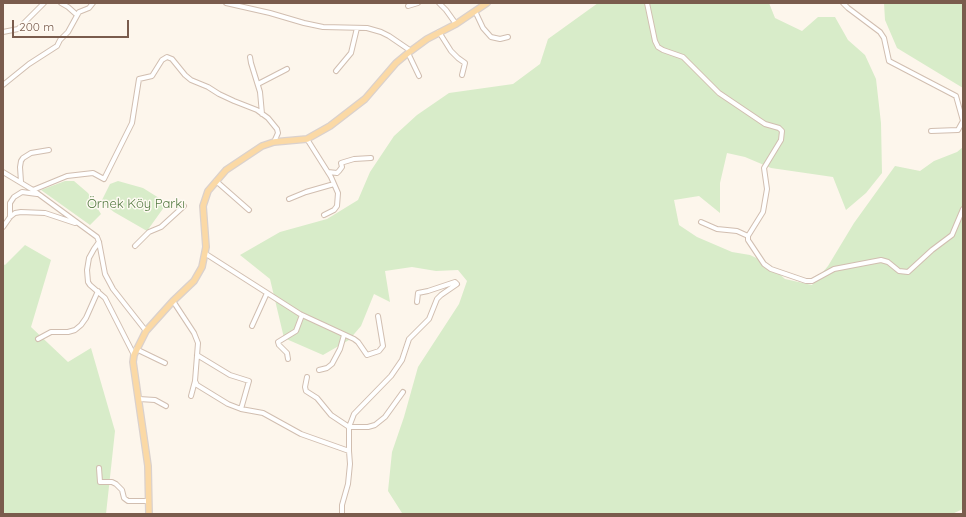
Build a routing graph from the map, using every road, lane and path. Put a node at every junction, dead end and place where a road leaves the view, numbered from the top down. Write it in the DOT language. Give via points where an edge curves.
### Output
graph roads {
  1 [pos="44,3"];
  2 [pos="61,3"];
  3 [pos="93,3"];
  4 [pos="226,3"];
  5 [pos="418,3"];
  6 [pos="439,3"];
  7 [pos="487,3"];
  8 [pos="647,3"];
  9 [pos="843,3"];
  10 [pos="408,6"];
  11 [pos="475,11"];
  12 [pos="77,15"];
  13 [pos="456,24"];
  14 [pos="357,28"];
  15 [pos="3,32"];
  16 [pos="439,32"];
  17 [pos="508,37"];
  18 [pos="410,52"];
  19 [pos="250,57"];
  20 [pos="287,69"];
  21 [pos="336,71"];
  22 [pos="462,75"];
  23 [pos="419,76"];
  24 [pos="3,84"];
  25 [pos="258,84"];
  26 [pos="262,114"];
  27 [pos="931,131"];
  28 [pos="307,139"];
  29 [pos="274,142"];
  30 [pos="49,150"];
  31 [pos="370,158"];
  32 [pos="3,172"];
  33 [pos="328,172"];
  34 [pos="216,181"];
  35 [pos="21,182"];
  36 [pos="334,184"];
  37 [pos="33,190"];
  38 [pos="39,195"];
  39 [pos="289,199"];
  40 [pos="184,206"];
  41 [pos="963,209"];
  42 [pos="250,210"];
  43 [pos="324,215"];
  44 [pos="10,217"];
  45 [pos="701,222"];
  46 [pos="77,223"];
  47 [pos="3,226"];
  48 [pos="748,236"];
  49 [pos="99,242"];
  50 [pos="135,246"];
  51 [pos="206,254"];
  52 [pos="98,291"];
  53 [pos="267,293"];
  54 [pos="173,301"];
  55 [pos="417,302"];
  56 [pos="302,315"];
  57 [pos="378,316"];
  58 [pos="252,326"];
  59 [pos="146,331"];
  60 [pos="344,335"];
  61 [pos="38,339"];
  62 [pos="135,352"];
  63 [pos="197,355"];
  64 [pos="288,359"];
  65 [pos="165,363"];
  66 [pos="319,370"];
  67 [pos="307,377"];
  68 [pos="195,382"];
  69 [pos="403,392"];
  70 [pos="191,396"];
  71 [pos="139,399"];
  72 [pos="166,406"];
  73 [pos="241,409"];
  74 [pos="349,427"];
  75 [pos="349,451"];
  76 [pos="99,468"];
  77 [pos="149,501"];
  78 [pos="149,514"];
  79 [pos="342,514"];
  1 -- 15 [label="street" via="18,29"];
  2 -- 12 [label="street"];
  3 -- 12 [label="street"];
  4 -- 14 [label="street" via="323,27"];
  5 -- 10 [label="street"];
  6 -- 13 [label="street"];
  7 -- 11 [label="main road"];
  8 -- 48 [label="street" via="658,47 683,57 719,93 765,124 782,131 781,140 764,168 767,189 763,212"];
  9 -- 27 [label="street" via="880,32 884,38 889,61 956,96 963,121 958,130"];
  11 -- 13 [label="main road"];
  11 -- 17 [label="street" via="483,28 491,37"];
  12 -- 24 [label="street" via="57,46"];
  13 -- 16 [label="main road"];
  14 -- 18 [label="street" via="382,32"];
  14 -- 21 [label="street" via="351,53"];
  16 -- 18 [label="main road"];
  16 -- 22 [label="street" via="451,51 465,63"];
  18 -- 23 [label="street"];
  18 -- 28 [label="main road" via="396,63 365,98 330,126"];
  19 -- 25 [label="street"];
  20 -- 25 [label="street"];
  25 -- 26 [label="street"];
  26 -- 29 [label="street" via="277,129"];
  26 -- 37 [label="street" via="191,80 172,59 167,57 162,60 152,76 139,79 132,123 104,179 92,173 67,176"];
  28 -- 29 [label="main road"];
  28 -- 33 [label="street"];
  29 -- 34 [label="main road" via="240,159"];
  30 -- 35 [label="street" via="31,153 23,158 20,167"];
  31 -- 33 [label="street" via="344,162 341,163 338,173"];
  32 -- 35 [label="street"];
  33 -- 36 [label="street"];
  34 -- 42 [label="street"];
  34 -- 51 [label="main road" via="206,194 203,206"];
  35 -- 37 [label="street"];
  36 -- 39 [label="street"];
  36 -- 43 [label="street" via="338,193 337,206"];
  37 -- 38 [label="street"];
  38 -- 44 [label="street" via="19,193 10,203"];
  38 -- 46 [label="street"];
  40 -- 50 [label="street"];
  41 -- 48 [label="street" via="952,235 911,270 905,272 880,260 834,269 815,280 806,281 767,267 754,250"];
  44 -- 46 [label="street" via="20,212 45,213"];
  44 -- 47 [label="street"];
  45 -- 48 [label="street" via="717,229 737,231"];
  46 -- 49 [label="street" via="97,237"];
  49 -- 52 [label="street" via="89,258 87,270 90,286"];
  49 -- 59 [label="street" via="105,274 113,289"];
  51 -- 53 [label="street"];
  51 -- 54 [label="main road" via="197,277"];
  52 -- 61 [label="street" via="86,318 75,330 51,332"];
  52 -- 62 [label="street" via="105,298"];
  53 -- 56 [label="street"];
  53 -- 58 [label="street"];
  54 -- 59 [label="main road"];
  54 -- 63 [label="street" via="194,333 198,343"];
  55 -- 74 [label="street" via="418,293 455,282 456,284 437,299 429,319 409,339 402,360 395,371 354,414"];
  56 -- 60 [label="street"];
  56 -- 64 [label="street" via="296,331 278,342 287,353"];
  57 -- 60 [label="street" via="383,341 379,351 367,355 358,342"];
  59 -- 62 [label="main road"];
  60 -- 66 [label="street" via="332,364"];
  62 -- 65 [label="street"];
  62 -- 71 [label="main road" via="133,362"];
  63 -- 68 [label="street"];
  63 -- 73 [label="street" via="230,375 249,381"];
  67 -- 74 [label="street" via="306,391 317,398 331,415"];
  68 -- 70 [label="street"];
  68 -- 73 [label="street" via="228,404"];
  69 -- 74 [label="street" via="385,417 375,425"];
  71 -- 72 [label="street" via="155,400"];
  71 -- 77 [label="main road" via="148,466"];
  73 -- 75 [label="street" via="264,413 301,434"];
  74 -- 75 [label="street"];
  75 -- 79 [label="street" via="348,484"];
  76 -- 77 [label="street" via="100,482 116,484 128,501"];
  77 -- 78 [label="main road"];
}
